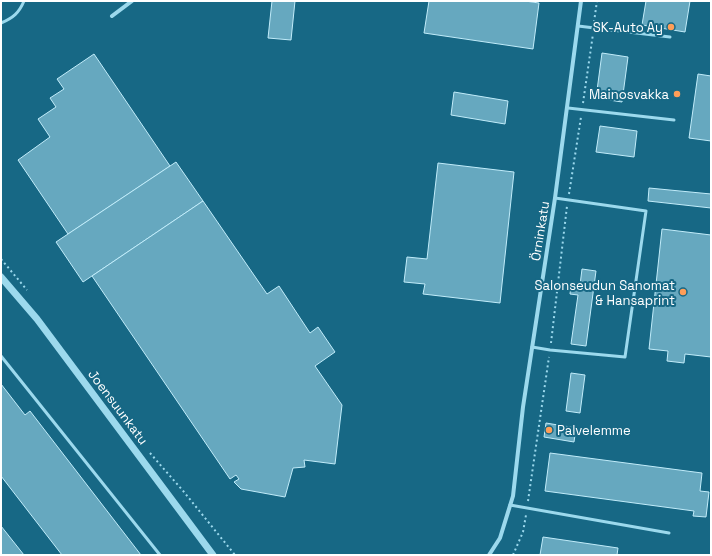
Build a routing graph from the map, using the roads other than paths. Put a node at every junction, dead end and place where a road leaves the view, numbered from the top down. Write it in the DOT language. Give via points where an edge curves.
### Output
graph roads {
  1 [pos="24,1"];
  2 [pos="132,1"];
  3 [pos="581,1"];
  4 [pos="112,16"];
  5 [pos="1,23"];
  6 [pos="578,26"];
  7 [pos="670,37"];
  8 [pos="568,108"];
  9 [pos="674,120"];
  10 [pos="555,198"];
  11 [pos="1,277"];
  12 [pos="532,347"];
  13 [pos="1,356"];
  14 [pos="510,505"];
  15 [pos="669,533"];
  16 [pos="160,555"];
  17 [pos="213,555"];
  18 [pos="490,555"];
  1 -- 5 [label="lane" via="11,19"];
  2 -- 4 [label="street"];
  3 -- 6 [label="street, Örninkatu"];
  6 -- 7 [label="lane"];
  6 -- 8 [label="street, Örninkatu"];
  8 -- 9 [label="lane"];
  8 -- 10 [label="street, Örninkatu"];
  10 -- 12 [label="street, Örninkatu"];
  10 -- 12 [label="lane" via="646,211 625,357"];
  11 -- 17 [label="street, Joensuunkatu" via="82,378"];
  12 -- 14 [label="street, Örninkatu"];
  13 -- 16 [label="lane"];
  14 -- 15 [label="lane"];
  14 -- 18 [label="street, Örninkatu" via="500,538"];
}
